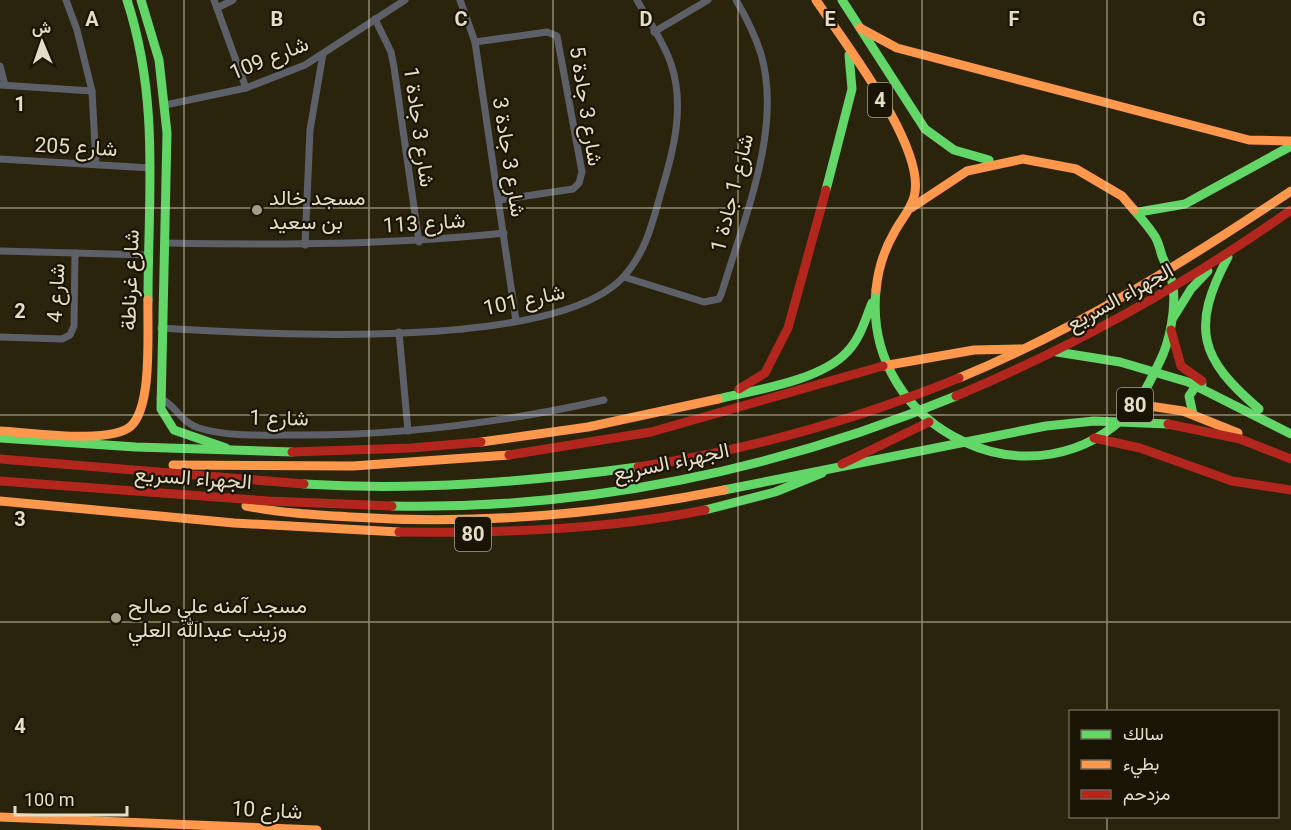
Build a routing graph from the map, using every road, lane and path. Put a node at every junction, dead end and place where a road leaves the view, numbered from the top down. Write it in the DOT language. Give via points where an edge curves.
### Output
graph roads {
  1 [pos="66,0"];
  2 [pos="127,0"];
  3 [pos="141,0"];
  4 [pos="234,0"];
  5 [pos="405,0"];
  6 [pos="460,0"];
  7 [pos="637,0"];
  8 [pos="708,0"];
  9 [pos="736,0"];
  10 [pos="816,0"];
  11 [pos="842,0"];
  12 [pos="215,4"];
  13 [pos="375,19"];
  14 [pos="860,28"];
  15 [pos="654,32"];
  16 [pos="154,39"];
  17 [pos="141,42"];
  18 [pos="475,42"];
  19 [pos="849,52"];
  20 [pos="324,54"];
  21 [pos="159,60"];
  22 [pos="145,61"];
  23 [pos="0,66"];
  24 [pos="890,74"];
  25 [pos="3,85"];
  26 [pos="872,86"];
  27 [pos="246,88"];
  28 [pos="92,91"];
  29 [pos="165,105"];
  30 [pos="1291,141"];
  31 [pos="1291,146"];
  32 [pos="0,159"];
  33 [pos="993,161"];
  34 [pos="96,164"];
  35 [pos="151,168"];
  36 [pos="1291,191"];
  37 [pos="500,200"];
  38 [pos="911,208"];
  39 [pos="1291,210"];
  40 [pos="1139,212"];
  41 [pos="1291,216"];
  42 [pos="504,233"];
  43 [pos="419,242"];
  44 [pos="166,243"];
  45 [pos="305,245"];
  46 [pos="0,250"];
  47 [pos="75,253"];
  48 [pos="148,255"];
  49 [pos="1228,257"];
  50 [pos="624,277"];
  51 [pos="874,297"];
  52 [pos="1172,318"];
  53 [pos="516,321"];
  54 [pos="161,328"];
  55 [pos="1171,330"];
  56 [pos="399,332"];
  57 [pos="0,337"];
  58 [pos="1209,388"];
  59 [pos="144,397"];
  60 [pos="722,398"];
  61 [pos="160,399"];
  62 [pos="604,400"];
  63 [pos="1136,404"];
  64 [pos="1259,410"];
  65 [pos="1193,414"];
  66 [pos="928,422"];
  67 [pos="1291,427"];
  68 [pos="0,431"];
  69 [pos="408,431"];
  70 [pos="1291,434"];
  71 [pos="0,438"];
  72 [pos="1094,438"];
  73 [pos="239,452"];
  74 [pos="4,459"];
  75 [pos="1291,461"];
  76 [pos="0,481"];
  77 [pos="1291,490"];
  78 [pos="212,498"];
  79 [pos="0,501"];
  80 [pos="0,817"];
  81 [pos="266,829"];
  82 [pos="276,829"];
  83 [pos="317,830"];
  1 -- 28 [label="street"];
  2 -- 17 [label="main road, شارع غرناطة"];
  3 -- 16 [label="main road, شارع غرناطة"];
  4 -- 12 [label="street"];
  5 -- 13 [label="street, شارع 109"];
  6 -- 18 [label="street, شارع 3 جادة 3"];
  7 -- 15 [label="street, شارع 101"];
  8 -- 15 [label="street"];
  9 -- 50 [label="street, شارع 1 جادة 1" via="761,55 767,112 761,159 723,292 712,302 704,302"];
  10 -- 19 [label="main road, 4"];
  11 -- 14 [label="main road, 4"];
  12 -- 27 [label="street"];
  13 -- 20 [label="street, شارع 109"];
  13 -- 43 [label="street, شارع 3 جادة 1" via="391,52"];
  14 -- 24 [label="main road, 4"];
  14 -- 30 [label="main road" via="897,48 1249,140"];
  15 -- 50 [label="street, شارع 101" via="671,64 677,103 674,145 646,245"];
  16 -- 17 [label="main road"];
  16 -- 21 [label="main road, شارع غرناطة"];
  17 -- 22 [label="main road, شارع غرناطة"];
  18 -- 37 [label="street, شارع 3 جادة 3"];
  18 -- 37 [label="street, شارع 3 جادة 5" via="547,32 557,36 582,172 573,189"];
  19 -- 26 [label="main road, 4"];
  19 -- 60 [label="main road" via="850,99 788,328 765,373"];
  20 -- 27 [label="street, شارع 109"];
  20 -- 45 [label="street" via="309,130"];
  21 -- 22 [label="main road" via="152,56"];
  21 -- 29 [label="main road, شارع غرناطة"];
  22 -- 35 [label="main road, شارع غرناطة" via="152,132"];
  23 -- 25 [label="street"];
  24 -- 26 [label="main road" via="886,86"];
  24 -- 33 [label="main road, 4" via="925,129 938,142 956,152"];
  25 -- 28 [label="street"];
  26 -- 38 [label="main road, 4" via="915,164"];
  27 -- 29 [label="street, شارع 109"];
  28 -- 34 [label="street"];
  29 -- 44 [label="main road, شارع غرناطة"];
  31 -- 40 [label="main road" via="1185,204"];
  32 -- 34 [label="street, شارع 205"];
  33 -- 38 [label="main road, 80" via="948,178"];
  33 -- 40 [label="main road, 80" via="1033,158 1073,166 1109,185"];
  34 -- 35 [label="street, شارع 205"];
  35 -- 48 [label="main road, شارع غرناطة"];
  36 -- 74 [label="main road, الجهراء السريع" via="1150,282 1005,359 842,420 708,454 581,474 413,486 328,485"];
  37 -- 42 [label="street, شارع 3 جادة 3"];
  38 -- 51 [label="main road, 80" via="885,250"];
  39 -- 78 [label="main road, الجهراء السريع / 80" via="1169,291 1026,367 877,427 794,453 593,496 538,502 411,504"];
  40 -- 52 [label="main road, 80" via="1166,262 1171,280"];
  41 -- 49 [label="main road, الجهراء السريع"];
  42 -- 43 [label="street, شارع 113"];
  42 -- 53 [label="street, شارع 3 جادة 3"];
  43 -- 45 [label="street, شارع 113"];
  44 -- 45 [label="street, شارع 113"];
  44 -- 54 [label="main road, شارع غرناطة"];
  46 -- 47 [label="street"];
  47 -- 48 [label="street"];
  47 -- 57 [label="street, شارع 4" via="74,326 70,335 62,339"];
  48 -- 59 [label="main road, شارع غرناطة"];
  49 -- 52 [label="main road, الجهراء السريع" via="1198,280"];
  49 -- 64 [label="main road" via="1211,292 1208,345 1218,370"];
  50 -- 53 [label="street, شارع 101" via="569,310"];
  51 -- 60 [label="main road, الجهراء السريع / 80" via="855,343 841,358 810,374"];
  51 -- 66 [label="main road, 80" via="876,332 886,366 904,396"];
  52 -- 55 [label="main road, 80"];
  53 -- 56 [label="street, شارع 101"];
  54 -- 56 [label="street, شارع 101" via="268,334"];
  54 -- 61 [label="main road, شارع غرناطة"];
  55 -- 58 [label="main road" via="1180,366"];
  55 -- 63 [label="main road, 80" via="1157,374"];
  56 -- 69 [label="street"];
  58 -- 64 [label="main road"];
  58 -- 65 [label="main road" via="1197,386 1188,396"];
  58 -- 70 [label="main road"];
  58 -- 74 [label="main road" via="1120,362 1069,353 1003,349 934,354 654,432 591,445 464,462 277,468"];
  59 -- 61 [label="main road" via="150,401"];
  59 -- 68 [label="main road, شارع غرناطة" via="136,422 108,436"];
  60 -- 73 [label="main road, الجهراء السريع / 80" via="545,435 371,449"];
  61 -- 69 [label="street, شارع 1" via="187,424 214,431 352,435"];
  61 -- 73 [label="main road, شارع غرناطة" via="162,413 174,430"];
  62 -- 69 [label="street, شارع 1" via="535,416"];
  63 -- 65 [label="main road"];
  63 -- 72 [label="main road, 80"];
  64 -- 67 [label="main road"];
  65 -- 75 [label="main road"];
  66 -- 72 [label="main road, 80" via="974,447 1006,454 1055,452"];
  66 -- 79 [label="main road, الجهراء السريع / 80" via="776,491 692,512 547,531 424,534 350,530"];
  71 -- 73 [label="main road, الجهراء السريع / 80"];
  72 -- 77 [label="main road" via="1137,446 1215,476"];
  75 -- 78 [label="main road" via="1230,436 1179,424 1146,420 1067,421 635,507 545,518 420,521 350,517 255,508"];
  76 -- 78 [label="main road, الجهراء السريع / 80"];
  80 -- 81 [label="main road, شارع 10"];
  81 -- 82 [label="main road, شارع 10"];
  82 -- 83 [label="main road, شارع 10"];
}
